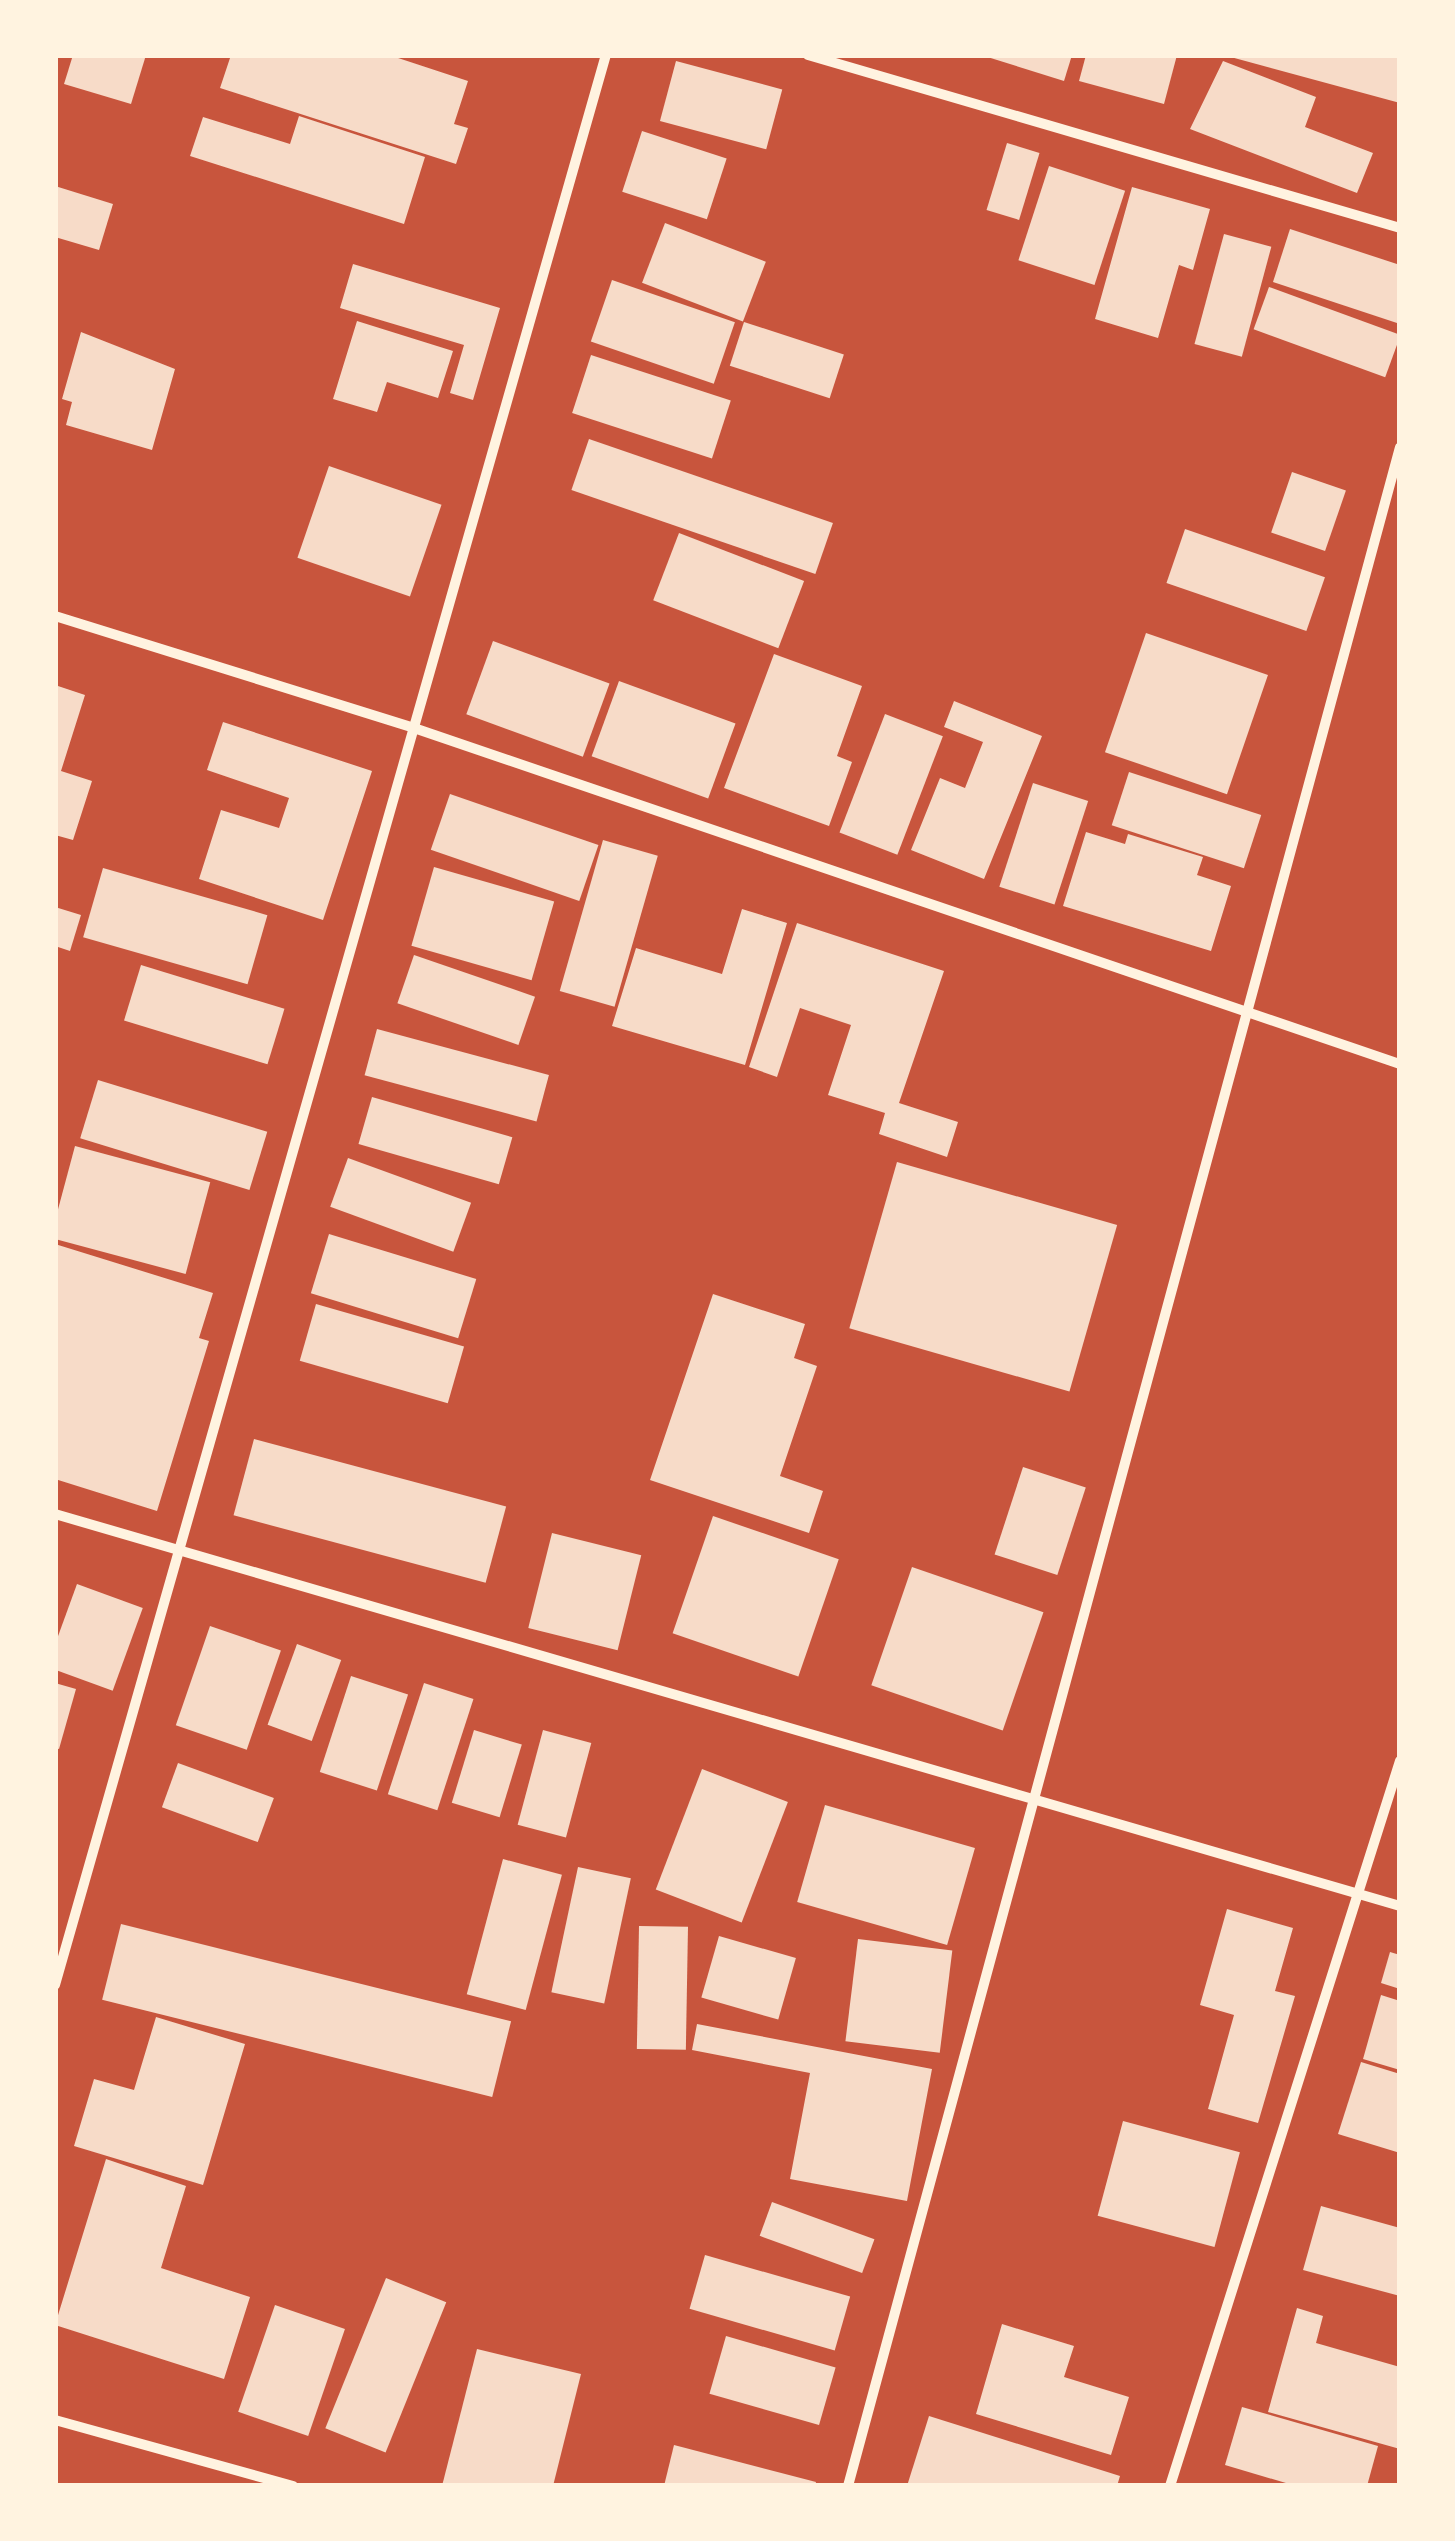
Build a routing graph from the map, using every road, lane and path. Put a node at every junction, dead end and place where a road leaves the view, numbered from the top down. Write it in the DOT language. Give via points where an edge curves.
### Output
graph roads {
  1 [pos="606,55"];
  2 [pos="808,55"];
  3 [pos="1400,228"];
  4 [pos="1400,446"];
  5 [pos="55,616"];
  6 [pos="411,727"];
  7 [pos="1248,1008"];
  8 [pos="1400,1064"];
  9 [pos="55,1514"];
  10 [pos="178,1551"];
  11 [pos="1400,1761"];
  12 [pos="1032,1799"];
  13 [pos="1359,1894"];
  14 [pos="1400,1906"];
  15 [pos="55,1985"];
  16 [pos="55,2420"];
  17 [pos="293,2486"];
  18 [pos="848,2486"];
  19 [pos="1170,2486"];
  1 -- 6 [label="street"];
  2 -- 3 [label="street"];
  4 -- 7 [label="street"];
  5 -- 6 [label="street"];
  6 -- 7 [label="street"];
  6 -- 10 [label="street"];
  7 -- 8 [label="street"];
  7 -- 12 [label="street"];
  9 -- 10 [label="street"];
  10 -- 12 [label="street"];
  10 -- 15 [label="street"];
  11 -- 13 [label="street"];
  12 -- 13 [label="street"];
  12 -- 18 [label="street"];
  13 -- 14 [label="street"];
  13 -- 19 [label="street"];
  16 -- 17 [label="street"];
}
